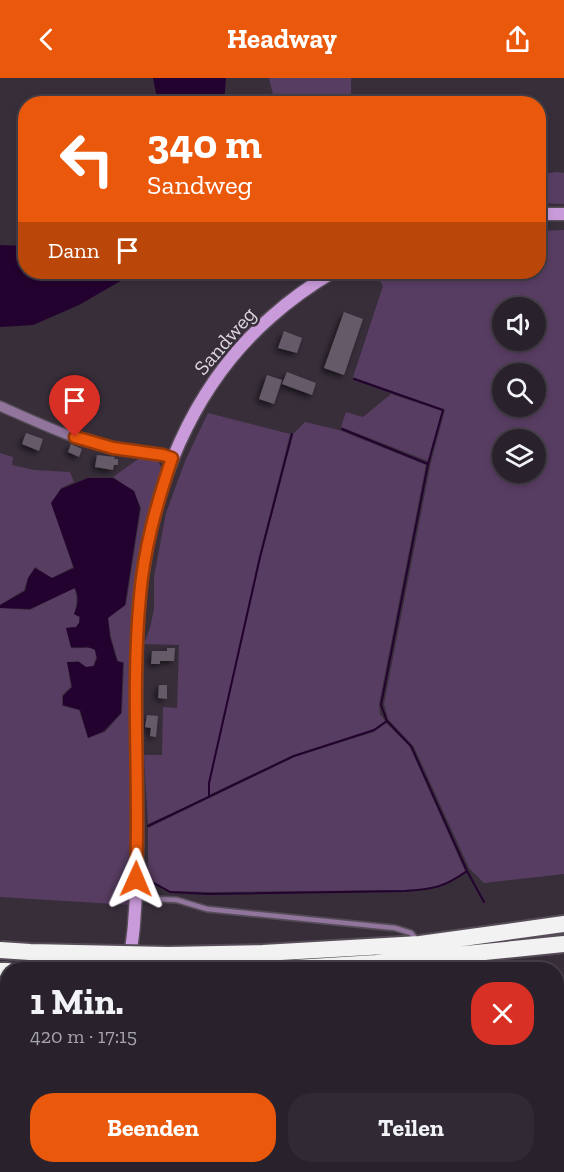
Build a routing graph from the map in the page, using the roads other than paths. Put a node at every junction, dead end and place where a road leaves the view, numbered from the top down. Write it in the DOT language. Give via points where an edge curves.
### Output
graph roads {
  1 [pos="546,214"];
  2 [pos="564,214"];
  3 [pos="322,279"];
  4 [pos="0,406"];
  5 [pos="172,458"];
  6 [pos="136,898"];
  7 [pos="564,924"];
  8 [pos="420,944"];
  9 [pos="564,944"];
  10 [pos="0,950"];
  11 [pos="129,962"];
  12 [pos="408,962"];
  1 -- 2 [label="street"];
  3 -- 5 [label="street, Sandweg" via="270,317 248,339 203,397"];
  4 -- 5 [label="street" via="57,431 113,448"];
  5 -- 6 [label="street, Sandweg" via="148,538 140,594 136,657"];
  6 -- 8 [label="lane" via="395,928 411,933"];
  6 -- 11 [label="street, Sandweg"];
  7 -- 8 [label="highway"];
  8 -- 10 [label="highway, bridge" via="168,955"];
  9 -- 12 [label="highway"];
}
